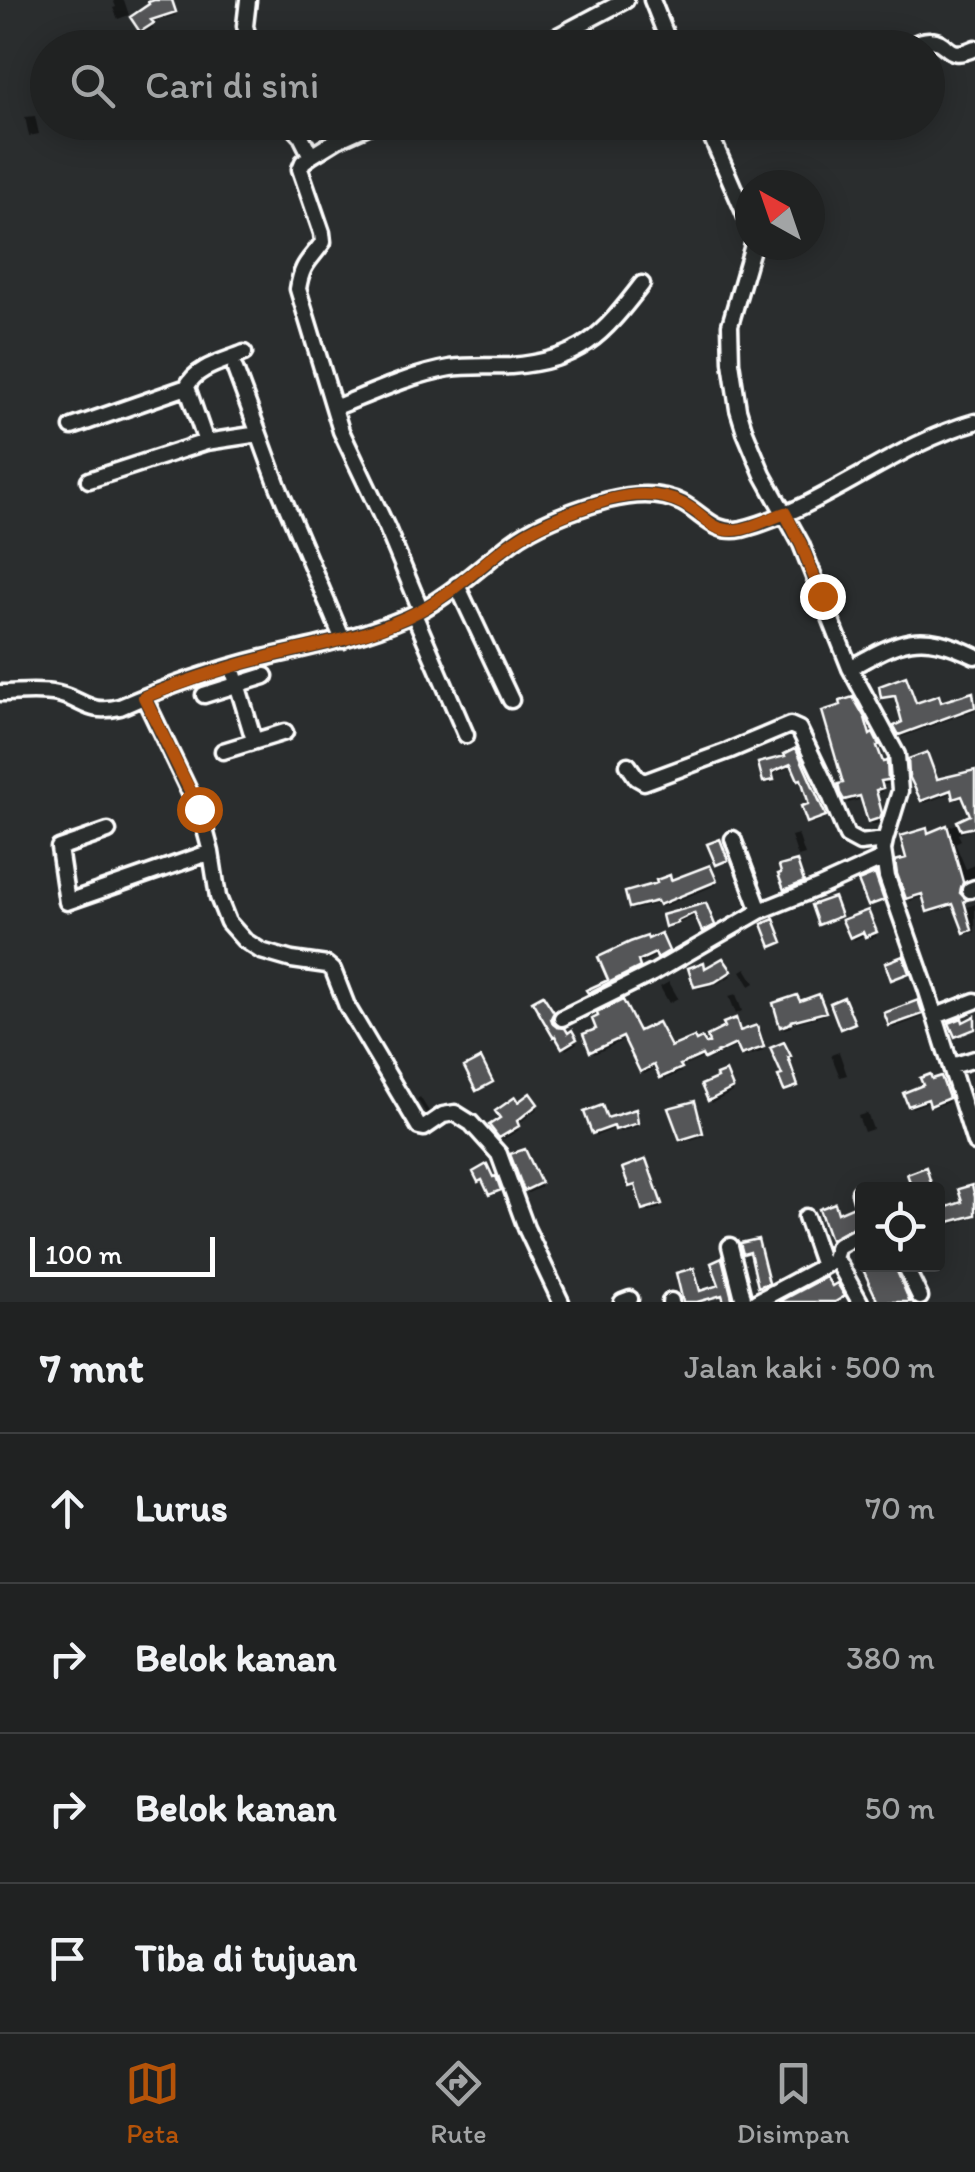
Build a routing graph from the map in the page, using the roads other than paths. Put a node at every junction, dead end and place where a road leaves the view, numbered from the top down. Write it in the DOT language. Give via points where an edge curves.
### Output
graph roads {
  1 [pos="248,0"];
  2 [pos="626,0"];
  3 [pos="652,0"];
  4 [pos="247,30"];
  5 [pos="569,30"];
  6 [pos="664,30"];
  7 [pos="945,48"];
  8 [pos="975,48"];
  9 [pos="303,140"];
  10 [pos="338,140"];
  11 [pos="712,140"];
  12 [pos="311,156"];
  13 [pos="735,192"];
  14 [pos="748,260"];
  15 [pos="642,284"];
  16 [pos="244,353"];
  17 [pos="235,369"];
  18 [pos="187,386"];
  19 [pos="334,408"];
  20 [pos="975,422"];
  21 [pos="72,427"];
  22 [pos="259,434"];
  23 [pos="206,442"];
  24 [pos="89,480"];
  25 [pos="785,513"];
  26 [pos="457,585"];
  27 [pos="417,612"];
  28 [pos="344,640"];
  29 [pos="975,656"];
  30 [pos="232,667"];
  31 [pos="850,668"];
  32 [pos="265,676"];
  33 [pos="237,684"];
  34 [pos="0,692"];
  35 [pos="204,694"];
  36 [pos="144,697"];
  37 [pos="511,700"];
  38 [pos="286,732"];
  39 [pos="466,735"];
  40 [pos="254,740"];
  41 [pos="223,751"];
  42 [pos="628,765"];
  43 [pos="108,832"];
  44 [pos="733,839"];
  45 [pos="885,840"];
  46 [pos="211,852"];
  47 [pos="884,858"];
  48 [pos="760,910"];
  49 [pos="975,1002"];
  50 [pos="936,1016"];
  51 [pos="562,1018"];
  52 [pos="975,1059"];
  53 [pos="952,1066"];
  54 [pos="975,1143"];
  55 [pos="806,1217"];
  56 [pos="855,1237"];
  57 [pos="730,1246"];
  58 [pos="828,1263"];
  59 [pos="908,1272"];
  60 [pos="920,1297"];
  61 [pos="857,1301"];
  62 [pos="561,1302"];
  63 [pos="744,1302"];
  64 [pos="756,1302"];
  1 -- 4 [label="street"];
  2 -- 5 [label="street"];
  3 -- 6 [label="street"];
  7 -- 8 [label="street" via="962,54"];
  9 -- 12 [label="street"];
  10 -- 12 [label="street"];
  11 -- 13 [label="street"];
  12 -- 19 [label="street" via="300,169 322,242 309,256 298,290"];
  14 -- 25 [label="street" via="730,325 734,384 752,450"];
  15 -- 19 [label="street" via="580,349 513,366 436,371"];
  16 -- 18 [label="street" via="201,371"];
  17 -- 22 [label="street"];
  18 -- 21 [label="street"];
  18 -- 23 [label="street"];
  19 -- 27 [label="street"];
  20 -- 25 [label="street"];
  22 -- 23 [label="street"];
  22 -- 28 [label="street"];
  23 -- 24 [label="street"];
  25 -- 26 [label="street" via="726,530 670,498 636,494 607,500 534,528"];
  25 -- 31 [label="street"];
  26 -- 27 [label="street"];
  26 -- 37 [label="street"];
  27 -- 28 [label="street"];
  27 -- 39 [label="street"];
  28 -- 30 [label="street"];
  29 -- 31 [label="street" via="912,640"];
  30 -- 33 [label="street"];
  30 -- 36 [label="street"];
  31 -- 45 [label="street" via="899,765 900,791"];
  32 -- 33 [label="street"];
  33 -- 35 [label="street"];
  33 -- 40 [label="street"];
  34 -- 36 [label="street" via="59,694 99,710"];
  36 -- 46 [label="street" via="199,809"];
  38 -- 40 [label="street"];
  40 -- 41 [label="street"];
  42 -- 45 [label="street" via="644,782 793,726 847,836 860,843"];
  43 -- 46 [label="street" via="60,848 67,902"];
  44 -- 48 [label="street"];
  45 -- 47 [label="street"];
  46 -- 62 [label="street" via="222,911 234,930 261,951 333,970 346,1006 420,1127 455,1113 500,1154"];
  47 -- 48 [label="street"];
  47 -- 50 [label="street"];
  48 -- 51 [label="street"];
  49 -- 50 [label="street"];
  50 -- 53 [label="street"];
  52 -- 53 [label="street"];
  53 -- 54 [label="street"];
  55 -- 58 [label="street"];
  56 -- 58 [label="street" via="838,1246"];
  57 -- 63 [label="street"];
  58 -- 61 [label="street" via="839,1264"];
  58 -- 64 [label="street"];
  59 -- 60 [label="street"];
}
